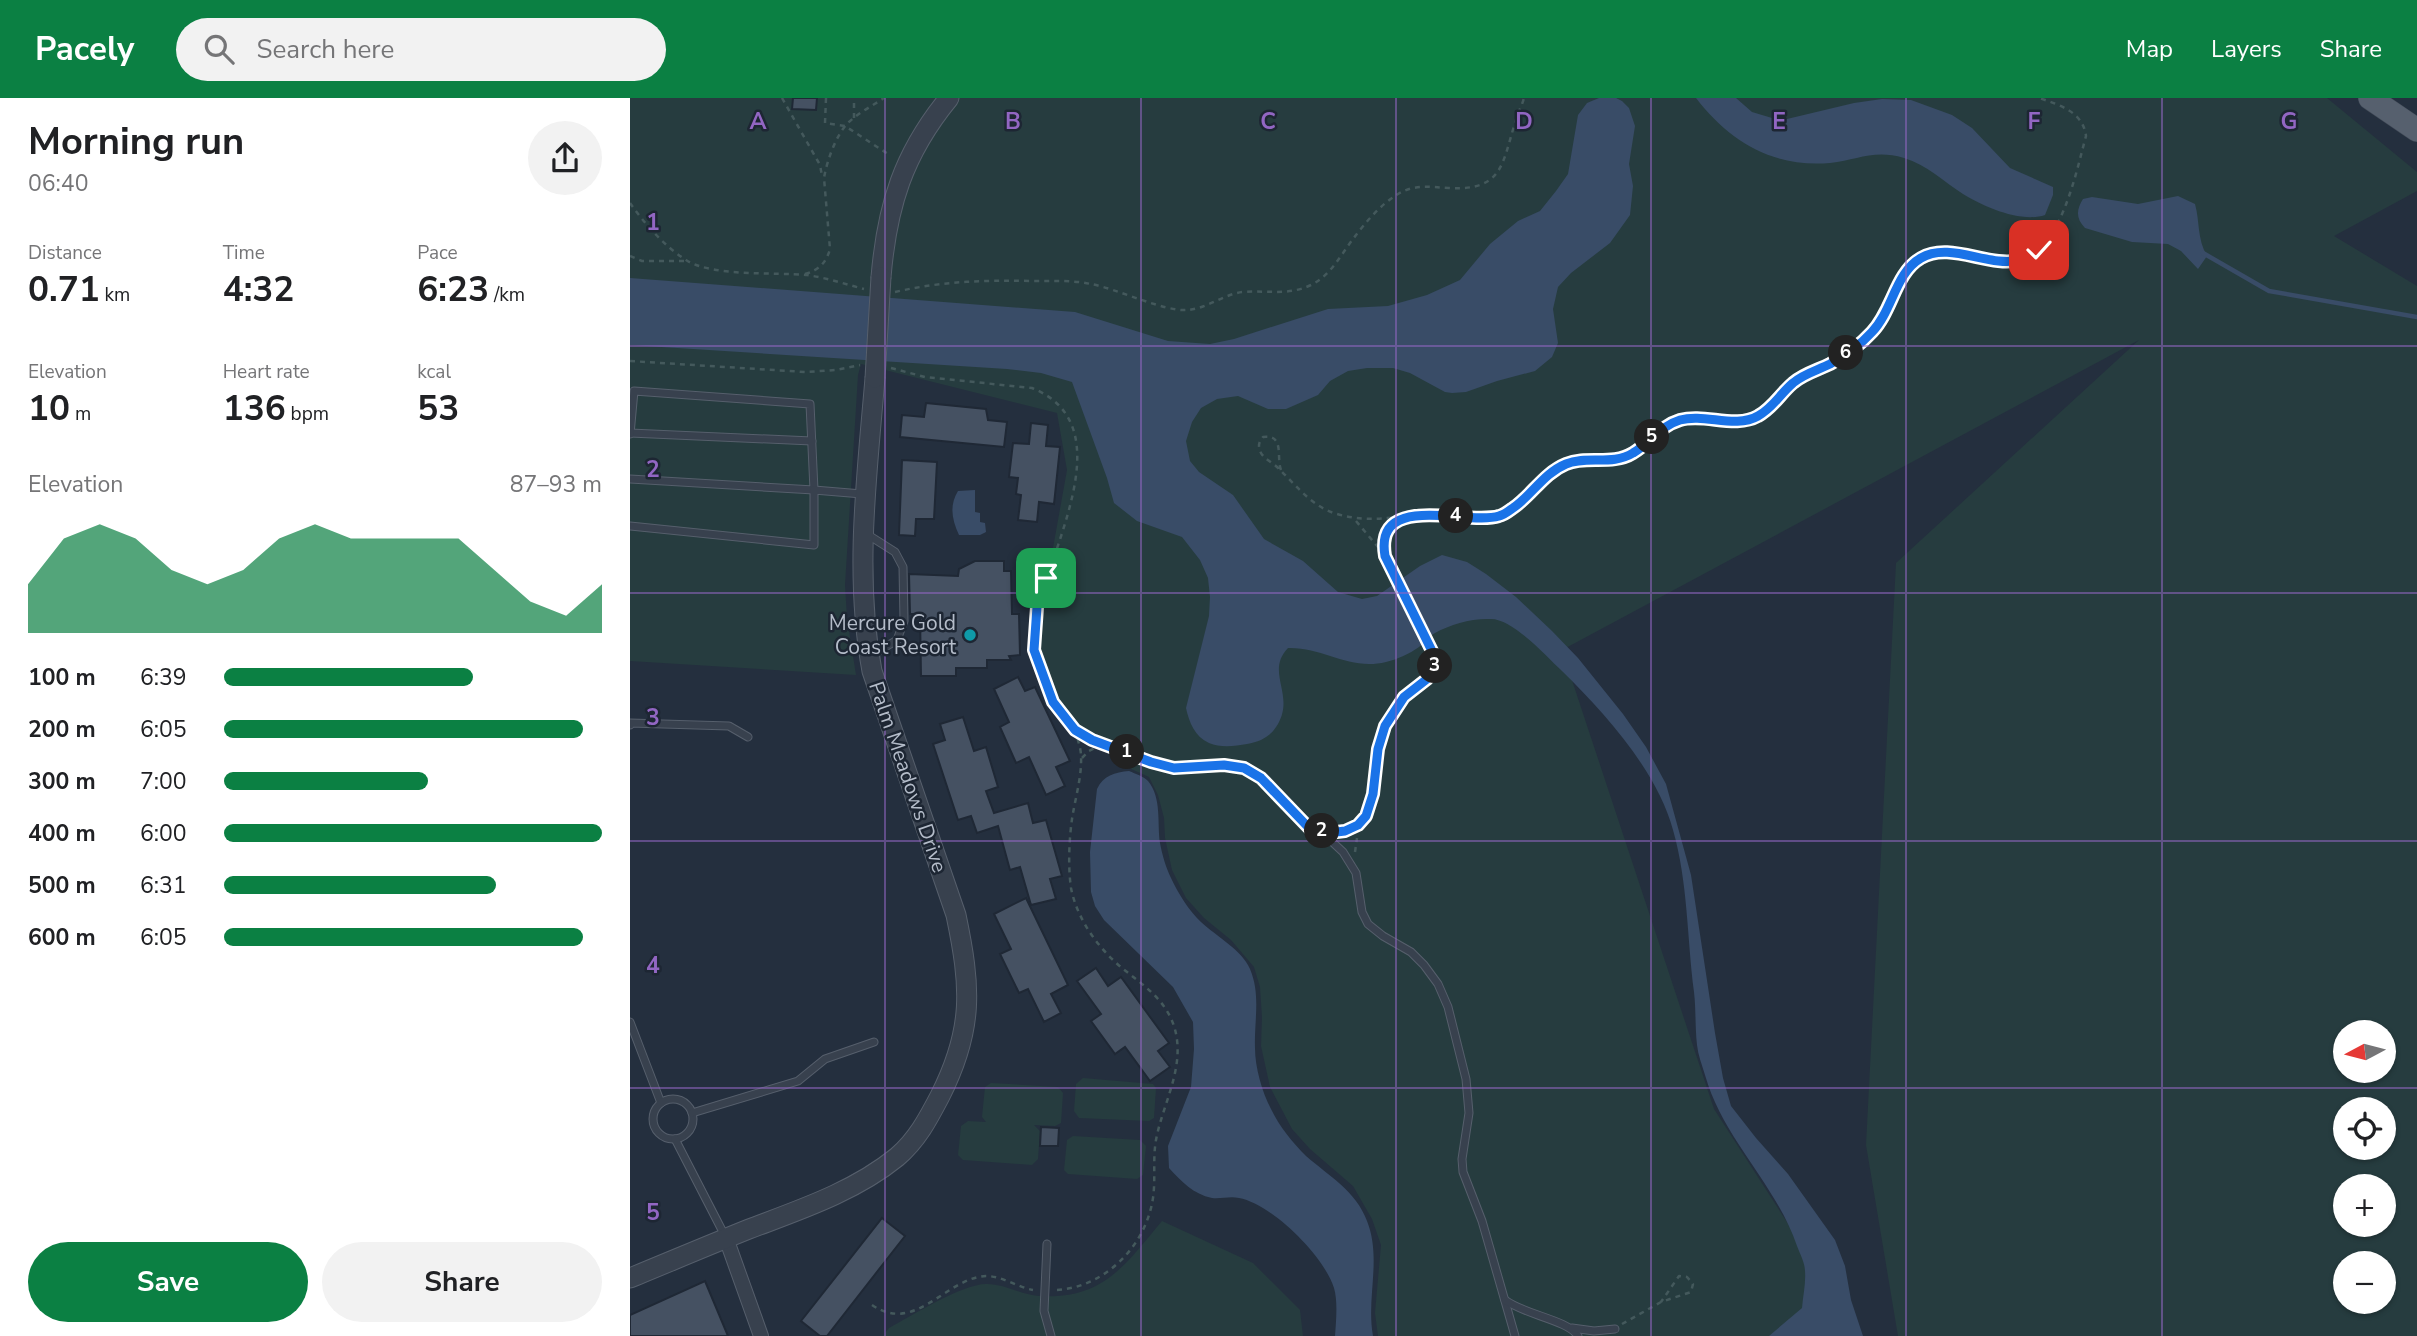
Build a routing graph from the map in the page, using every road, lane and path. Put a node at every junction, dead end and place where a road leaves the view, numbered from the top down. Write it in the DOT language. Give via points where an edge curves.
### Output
graph roads {
  1 [pos="782,98"];
  2 [pos="826,98"];
  3 [pos="854,98"];
  4 [pos="884,98"];
  5 [pos="949,98"];
  6 [pos="1524,98"];
  7 [pos="2039,98"];
  8 [pos="2370,98"];
  9 [pos="854,118"];
  10 [pos="845,127"];
  11 [pos="2417,130"];
  12 [pos="888,154"];
  13 [pos="824,186"];
  14 [pos="630,203"];
  15 [pos="630,256"];
  16 [pos="687,261"];
  17 [pos="802,275"];
  18 [pos="882,286"];
  19 [pos="630,361"];
  20 [pos="876,370"];
  21 [pos="630,433"];
  22 [pos="812,442"];
  23 [pos="1281,470"];
  24 [pos="630,479"];
  25 [pos="814,490"];
  26 [pos="866,495"];
  27 [pos="1404,517"];
  28 [pos="1355,519"];
  29 [pos="630,526"];
  30 [pos="864,533"];
  31 [pos="1385,556"];
  32 [pos="1432,651"];
  33 [pos="869,656"];
  34 [pos="630,725"];
  35 [pos="1075,730"];
  36 [pos="748,737"];
  37 [pos="1109,745"];
  38 [pos="1081,761"];
  39 [pos="1366,816"];
  40 [pos="1310,829"];
  41 [pos="1356,873"];
  42 [pos="630,1022"];
  43 [pos="874,1042"];
  44 [pos="634,1045"];
  45 [pos="661,1104"];
  46 [pos="692,1113"];
  47 [pos="674,1139"];
  48 [pos="726,1238"];
  49 [pos="1047,1244"];
  50 [pos="630,1278"];
  51 [pos="1043,1291"];
  52 [pos="1505,1300"];
  53 [pos="1661,1302"];
  54 [pos="872,1305"];
  55 [pos="1529,1314"];
  56 [pos="1573,1328"];
  57 [pos="1615,1329"];
  58 [pos="1515,1334"];
  59 [pos="761,1336"];
  60 [pos="1051,1336"];
  61 [pos="1578,1336"];
  1 -- 13 [label="path" via="820,165"];
  2 -- 10 [label="path" via="825,123"];
  3 -- 9 [label="path"];
  4 -- 9 [label="path"];
  5 -- 18 [label="street, Palm Meadows Drive" via="933,118 899,185 888,219"];
  6 -- 18 [label="path" via="1504,164 1492,179 1464,188 1409,188 1391,198 1364,225 1328,274 1298,291 1243,292 1186,310 1064,281 975,279"];
  7 -- 27 [label="path" via="2076,114 2086,136 2056,230 2039,250 2020,260 1941,253 1923,257 1908,268 1872,332 1833,362 1793,383 1756,418 1680,420 1622,458 1568,463 1553,471 1500,516"];
  8 -- 11 [label="main road"];
  9 -- 10 [label="path"];
  10 -- 12 [label="path"];
  10 -- 13 [label="path" via="826,166"];
  13 -- 17 [label="path" via="830,234 827,260"];
  14 -- 16 [label="path"];
  15 -- 16 [label="path" via="642,261"];
  16 -- 17 [label="path" via="714,269"];
  17 -- 18 [label="path"];
  18 -- 20 [label="street, Palm Meadows Drive, bridge"];
  19 -- 20 [label="path" via="805,372 855,364"];
  20 -- 26 [label="street, Palm Meadows Drive"];
  20 -- 35 [label="path" via="1032,388 1048,394 1072,422 1077,442 1070,506 1037,607 1034,650 1053,702"];
  21 -- 22 [label="lane"];
  21 -- 22 [label="lane" via="634,391 810,404"];
  22 -- 25 [label="lane"];
  23 -- 23 [label="path" via="1277,440 1263,437 1259,449"];
  23 -- 28 [label="path" via="1309,499 1330,512"];
  24 -- 25 [label="lane"];
  25 -- 26 [label="lane"];
  25 -- 29 [label="lane" via="814,545"];
  26 -- 30 [label="street, Palm Meadows Drive"];
  27 -- 28 [label="path"];
  27 -- 31 [label="path" via="1387,532"];
  28 -- 31 [label="path"];
  30 -- 33 [label="street, Palm Meadows Drive" via="862,582"];
  30 -- 33 [label="lane" via="895,552 903,566 904,621 897,640"];
  31 -- 32 [label="path"];
  32 -- 39 [label="lane" via="1434,670 1404,697 1385,726"];
  33 -- 48 [label="street, Palm Meadows Drive" via="956,915 968,991 964,1035 930,1115 897,1157 823,1200"];
  34 -- 36 [label="lane" via="729,726"];
  35 -- 37 [label="path"];
  35 -- 38 [label="path"];
  37 -- 38 [label="path" via="1097,746"];
  37 -- 40 [label="lane" via="1174,768 1244,768 1261,778"];
  38 -- 51 [label="path" via="1070,857 1071,888 1079,915 1120,967 1164,1005 1174,1027 1177,1055 1157,1136 1153,1202 1145,1227 1131,1251 1091,1283"];
  39 -- 40 [label="lane" via="1345,831"];
  39 -- 41 [label="path" via="1357,838"];
  40 -- 41 [label="lane" via="1343,852"];
  41 -- 52 [label="lane" via="1368,924 1424,965 1448,1007 1466,1079 1469,1113 1463,1172"];
  42 -- 44 [label="lane"];
  43 -- 46 [label="lane" via="825,1059 798,1082"];
  44 -- 45 [label="lane"];
  45 -- 46 [label="lane" via="678,1100"];
  45 -- 47 [label="lane" via="653,1116 655,1127 664,1137"];
  46 -- 47 [label="lane" via="692,1128"];
  47 -- 48 [label="lane"];
  48 -- 50 [label="street, Palm Meadows Drive"];
  48 -- 59 [label="street"];
  49 -- 51 [label="lane"];
  51 -- 54 [label="path" via="986,1276 918,1310 895,1315"];
  51 -- 60 [label="lane"];
  52 -- 55 [label="lane"];
  52 -- 58 [label="lane"];
  53 -- 53 [label="path" via="1679,1276 1693,1284 1691,1292"];
  53 -- 57 [label="path"];
  55 -- 56 [label="lane"];
  55 -- 58 [label="lane" via="1518,1318"];
  56 -- 57 [label="lane"];
  56 -- 61 [label="lane"];
}
